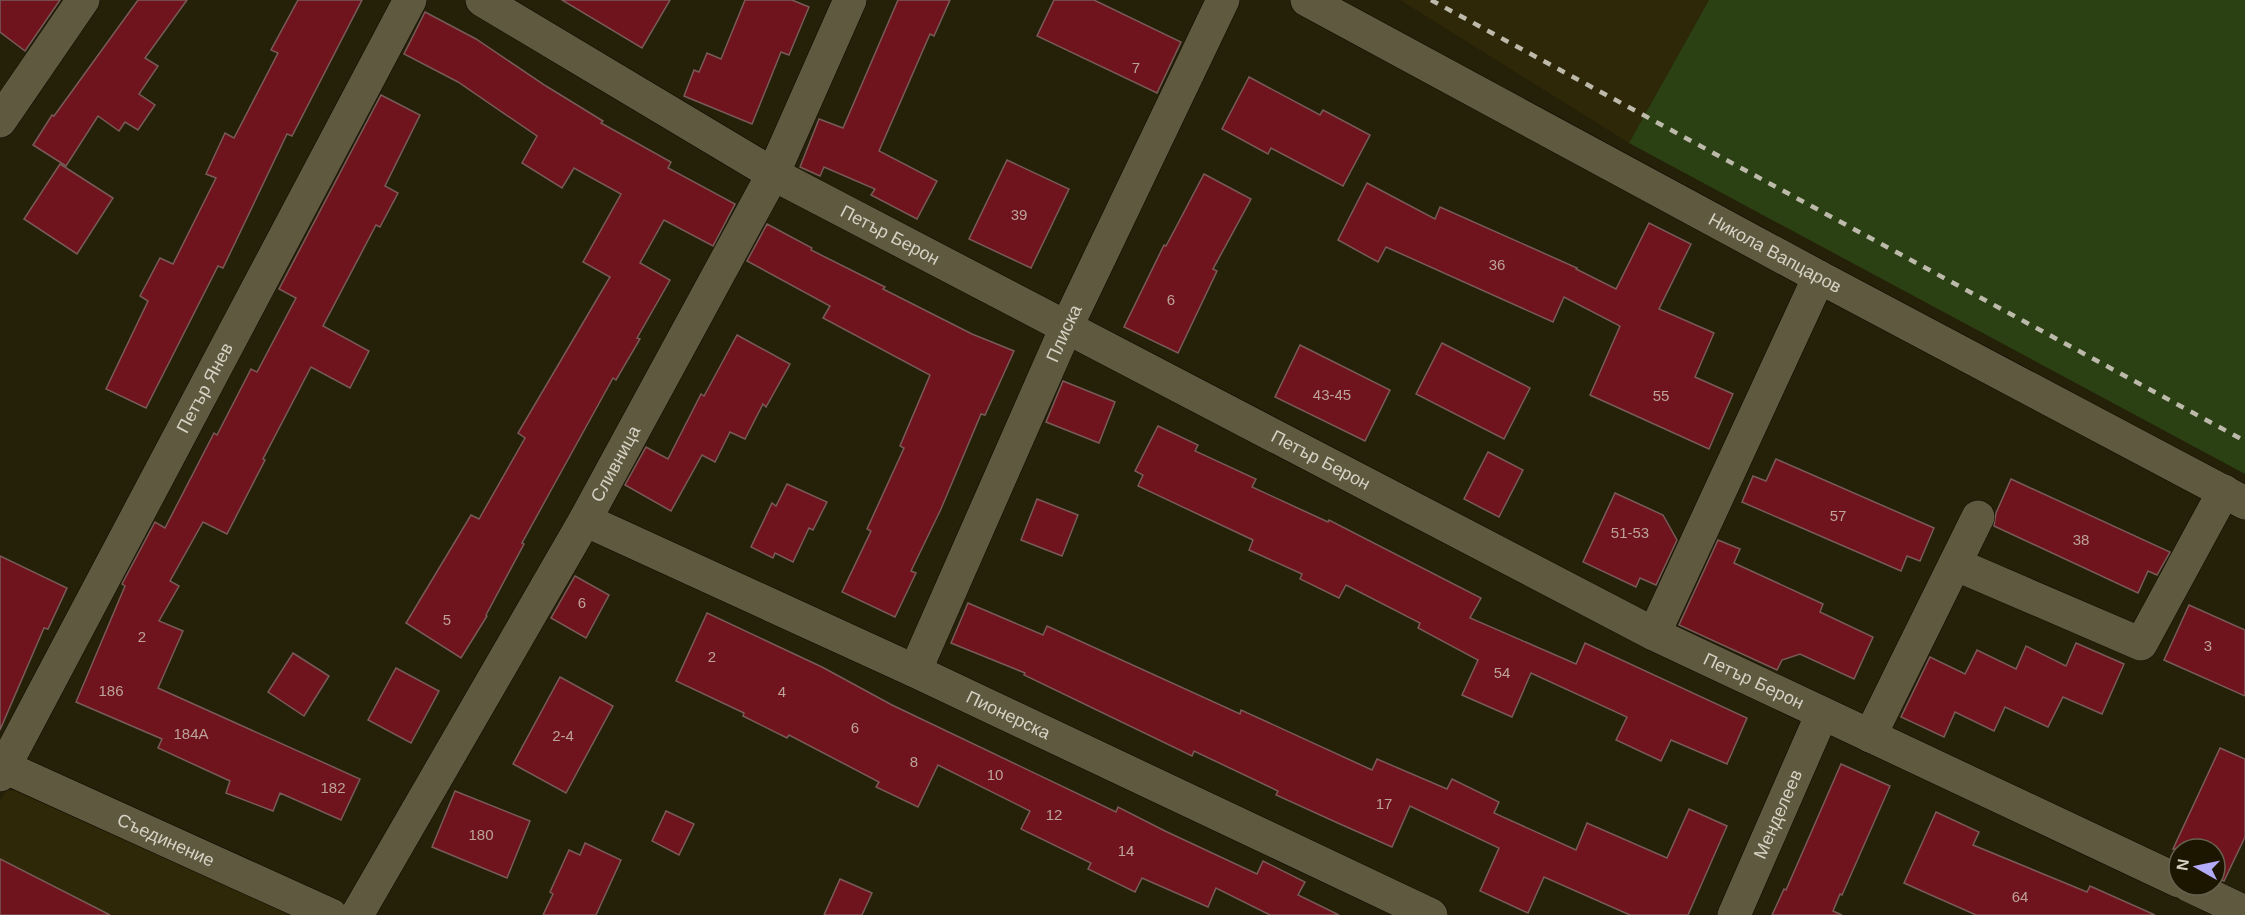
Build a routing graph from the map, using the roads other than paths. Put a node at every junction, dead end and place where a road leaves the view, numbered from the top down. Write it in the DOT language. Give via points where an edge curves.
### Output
graph roads {
  1 [pos="83,0"];
  2 [pos="411,0"];
  3 [pos="482,0"];
  4 [pos="850,0"];
  5 [pos="1223,0"];
  6 [pos="1307,0"];
  7 [pos="0,121"];
  8 [pos="773,174"];
  9 [pos="1819,277"];
  10 [pos="1066,327"];
  11 [pos="2234,497"];
  12 [pos="1978,517"];
  13 [pos="585,520"];
  14 [pos="1955,564"];
  15 [pos="1654,634"];
  16 [pos="915,671"];
  17 [pos="1822,714"];
  18 [pos="1870,736"];
  19 [pos="1,769"];
  20 [pos="2167,875"];
  21 [pos="2213,897"];
  22 [pos="2245,912"];
  23 [pos="332,915"];
  24 [pos="357,915"];
  25 [pos="1431,915"];
  26 [pos="1734,915"];
  1 -- 7 [label="street"];
  2 -- 19 [label="street, Петър Янев"];
  3 -- 8 [label="street, Петър Берон"];
  4 -- 8 [label="street, Сливница"];
  5 -- 10 [label="street, Плиска"];
  6 -- 9 [label="street, Никола Вапцаров"];
  8 -- 10 [label="street, Петър Берон"];
  8 -- 13 [label="street, Сливница"];
  9 -- 11 [label="street, Никола Вапцаров"];
  9 -- 15 [label="street"];
  10 -- 15 [label="street, Петър Берон"];
  10 -- 16 [label="street, Плиска"];
  11 -- 14 [label="street" via="2141,644"];
  12 -- 14 [label="street"];
  13 -- 16 [label="street, Пионерска"];
  13 -- 24 [label="street, Сливница"];
  14 -- 18 [label="street"];
  15 -- 17 [label="street, Петър Берон"];
  16 -- 25 [label="street, Пионерска"];
  17 -- 18 [label="street, Петър Берон"];
  17 -- 26 [label="street, Менделеев"];
  18 -- 20 [label="street, Петър Берон"];
  19 -- 23 [label="street, Съединение"];
  21 -- 22 [label="street"];
}
